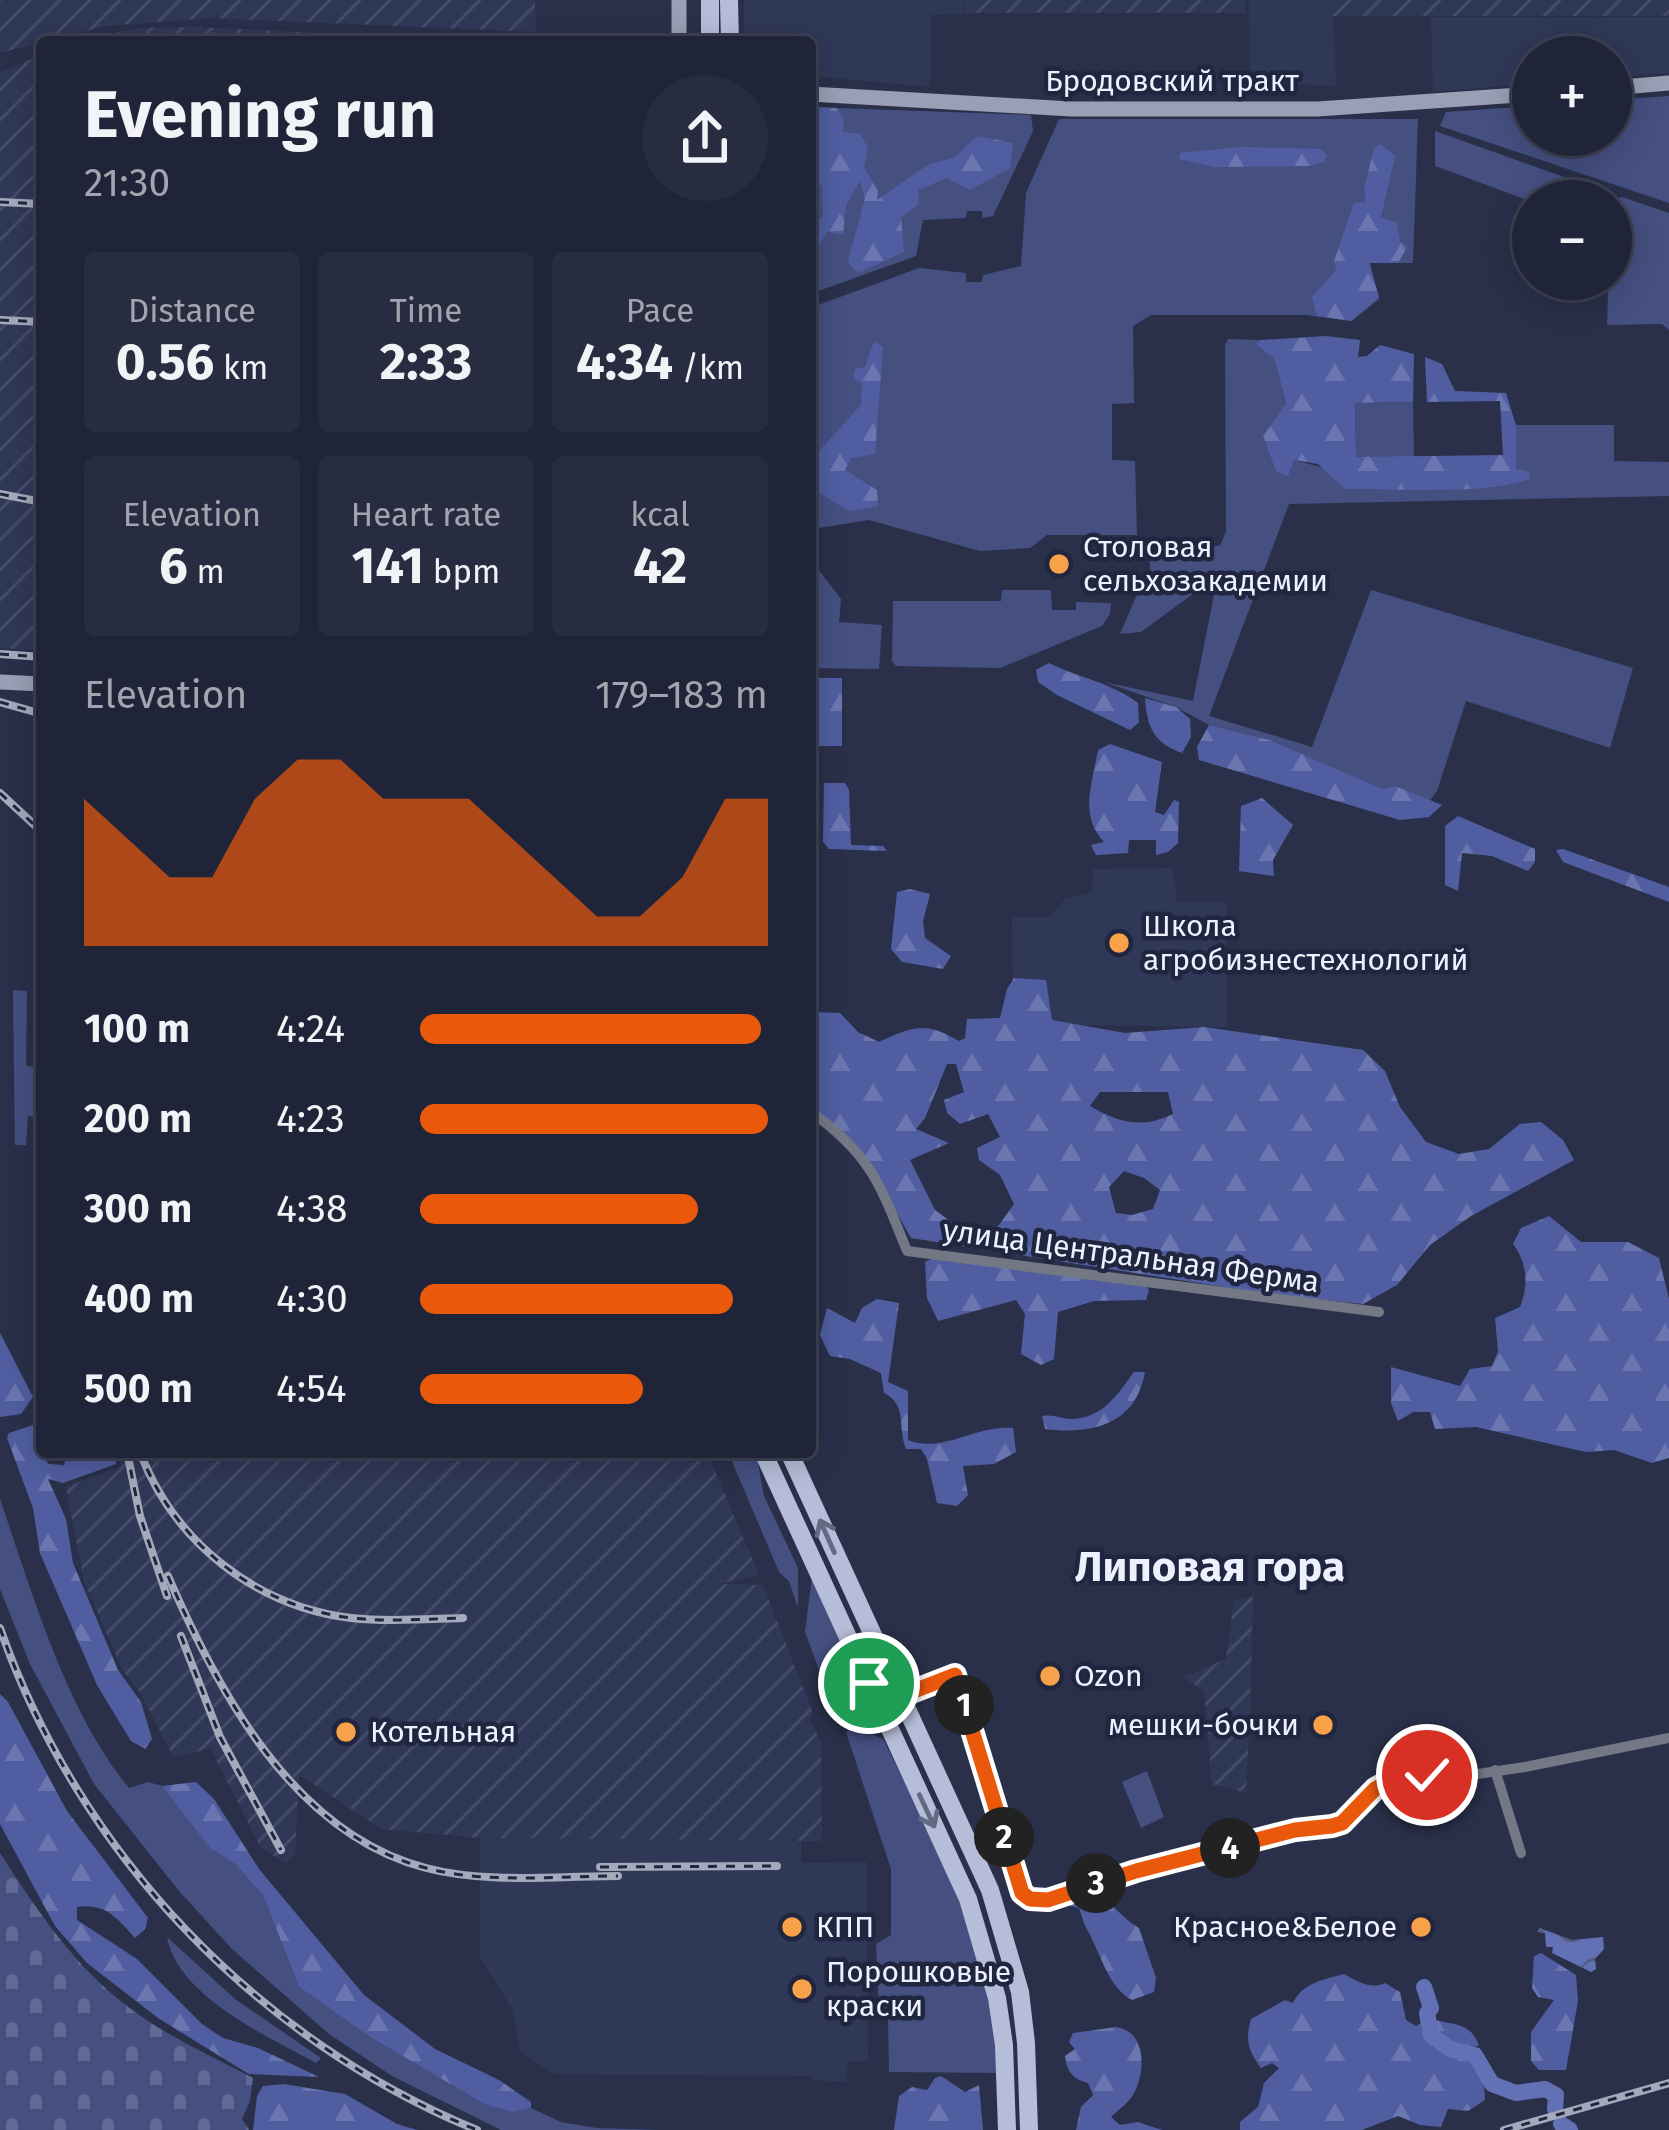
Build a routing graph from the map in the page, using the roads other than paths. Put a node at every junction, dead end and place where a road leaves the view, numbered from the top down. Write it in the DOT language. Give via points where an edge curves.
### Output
graph roads {
  1 [pos="679,0"];
  2 [pos="710,0"];
  3 [pos="730,0"];
  4 [pos="679,36"];
  5 [pos="710,36"];
  6 [pos="730,36"];
  7 [pos="1669,83"];
  8 [pos="1632,86"];
  9 [pos="816,94"];
  10 [pos="1512,95"];
  11 [pos="0,682"];
  12 [pos="36,684"];
  13 [pos="816,1116"];
  14 [pos="1379,1312"];
  15 [pos="766,1458"];
  16 [pos="792,1458"];
  17 [pos="898,1695"];
  18 [pos="878,1705"];
  19 [pos="1669,1738"];
  20 [pos="1496,1770"];
  21 [pos="1522,1853"];
  22 [pos="1007,2130"];
  23 [pos="1029,2130"];
  1 -- 4 [label="street"];
  2 -- 5 [label="main road"];
  3 -- 6 [label="main road"];
  7 -- 8 [label="street"];
  9 -- 10 [label="street, Бродовский тракт" via="1072,110 1318,109"];
  11 -- 12 [label="street"];
  13 -- 14 [label="street, улица Центральная Ферма" via="866,1160 907,1251"];
  15 -- 18 [label="main road"];
  17 -- 16 [label="main road, one-way"];
  17 -- 18 [label="street"];
  17 -- 20 [label="street" via="955,1675 1022,1893 1038,1900 1342,1823 1391,1780"];
  17 -- 23 [label="main road" via="1007,1941 1026,2043"];
  18 -- 22 [label="main road, one-way" via="983,1946 1004,2044"];
  19 -- 20 [label="street"];
  20 -- 21 [label="street"];
}
